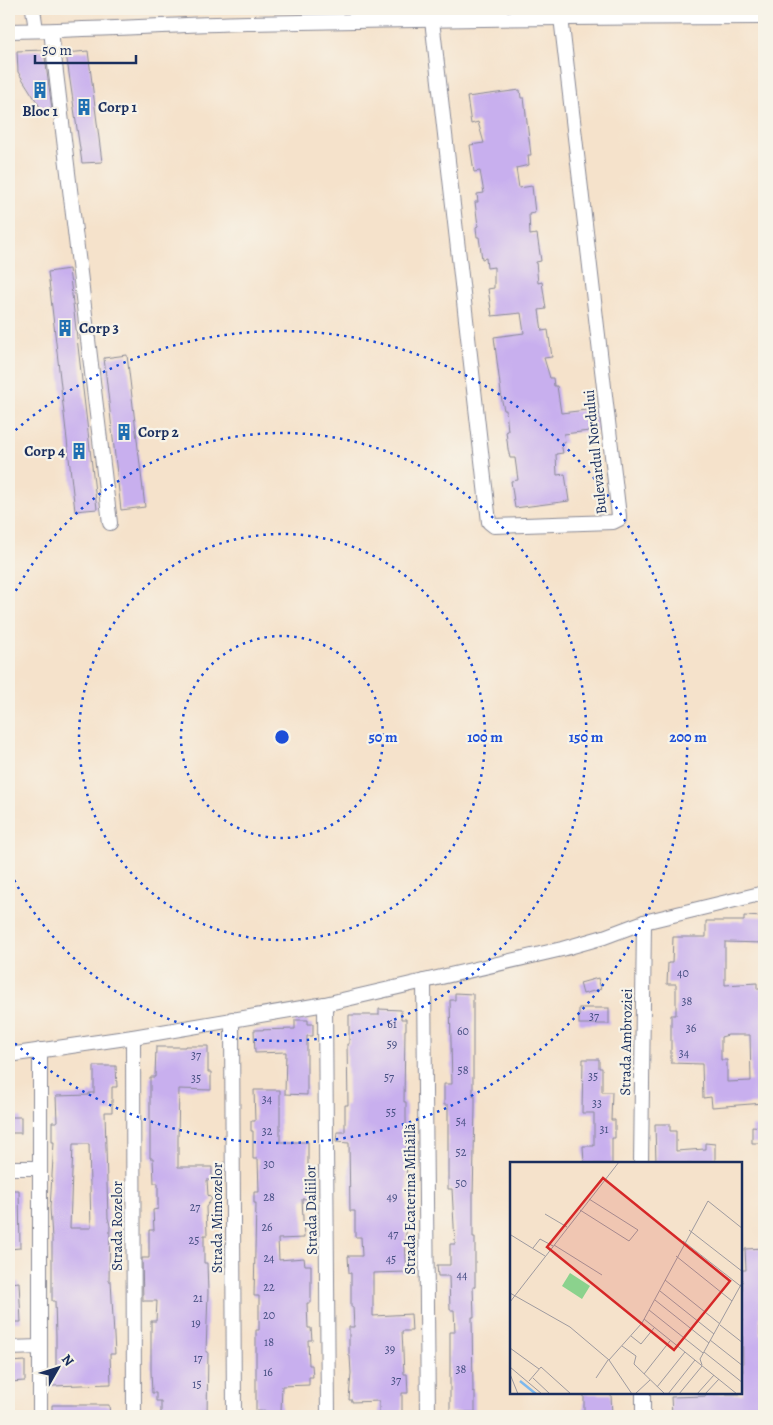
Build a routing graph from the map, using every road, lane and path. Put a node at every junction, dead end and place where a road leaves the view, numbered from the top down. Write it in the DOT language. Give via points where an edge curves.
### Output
graph roads {
  1 [pos="34,9"];
  2 [pos="244,9"];
  3 [pos="561,17"];
  4 [pos="764,17"];
  5 [pos="432,20"];
  6 [pos="247,23"];
  7 [pos="36,30"];
  8 [pos="9,31"];
  9 [pos="51,31"];
  10 [pos="110,523"];
  11 [pos="764,893"];
  12 [pos="644,922"];
  13 [pos="424,981"];
  14 [pos="325,1004"];
  15 [pos="232,1019"];
  16 [pos="133,1037"];
  17 [pos="40,1050"];
  18 [pos="9,1055"];
  19 [pos="641,1162"];
  20 [pos="9,1168"];
  21 [pos="39,1168"];
  22 [pos="40,1347"];
  23 [pos="9,1348"];
  24 [pos="643,1395"];
  25 [pos="40,1416"];
  26 [pos="134,1416"];
  27 [pos="234,1416"];
  28 [pos="328,1416"];
  29 [pos="428,1416"];
  30 [pos="643,1416"];
  1 -- 7 [label="street"];
  2 -- 6 [label="street"];
  3 -- 4 [label="street"];
  3 -- 5 [label="street"];
  3 -- 5 [label="street, Bulevardul Nordului" via="619,516 614,522 494,526 489,522"];
  5 -- 6 [label="street"];
  6 -- 9 [label="street"];
  7 -- 8 [label="street"];
  7 -- 9 [label="street"];
  9 -- 10 [label="street"];
  11 -- 12 [label="street"];
  12 -- 13 [label="street" via="562,949"];
  12 -- 19 [label="street, Strada Ambroziei"];
  13 -- 14 [label="street"];
  13 -- 29 [label="street, Strada Ecaterina Mihăilă"];
  14 -- 15 [label="street"];
  14 -- 28 [label="street, Strada Daliilor"];
  15 -- 16 [label="street"];
  15 -- 27 [label="street, Strada Mimozelor"];
  16 -- 17 [label="street"];
  16 -- 26 [label="street, Strada Rozelor"];
  17 -- 18 [label="street"];
  17 -- 21 [label="street"];
  20 -- 21 [label="street"];
  21 -- 22 [label="street"];
  22 -- 23 [label="street"];
  22 -- 25 [label="street"];
  24 -- 30 [label="street"];
}
